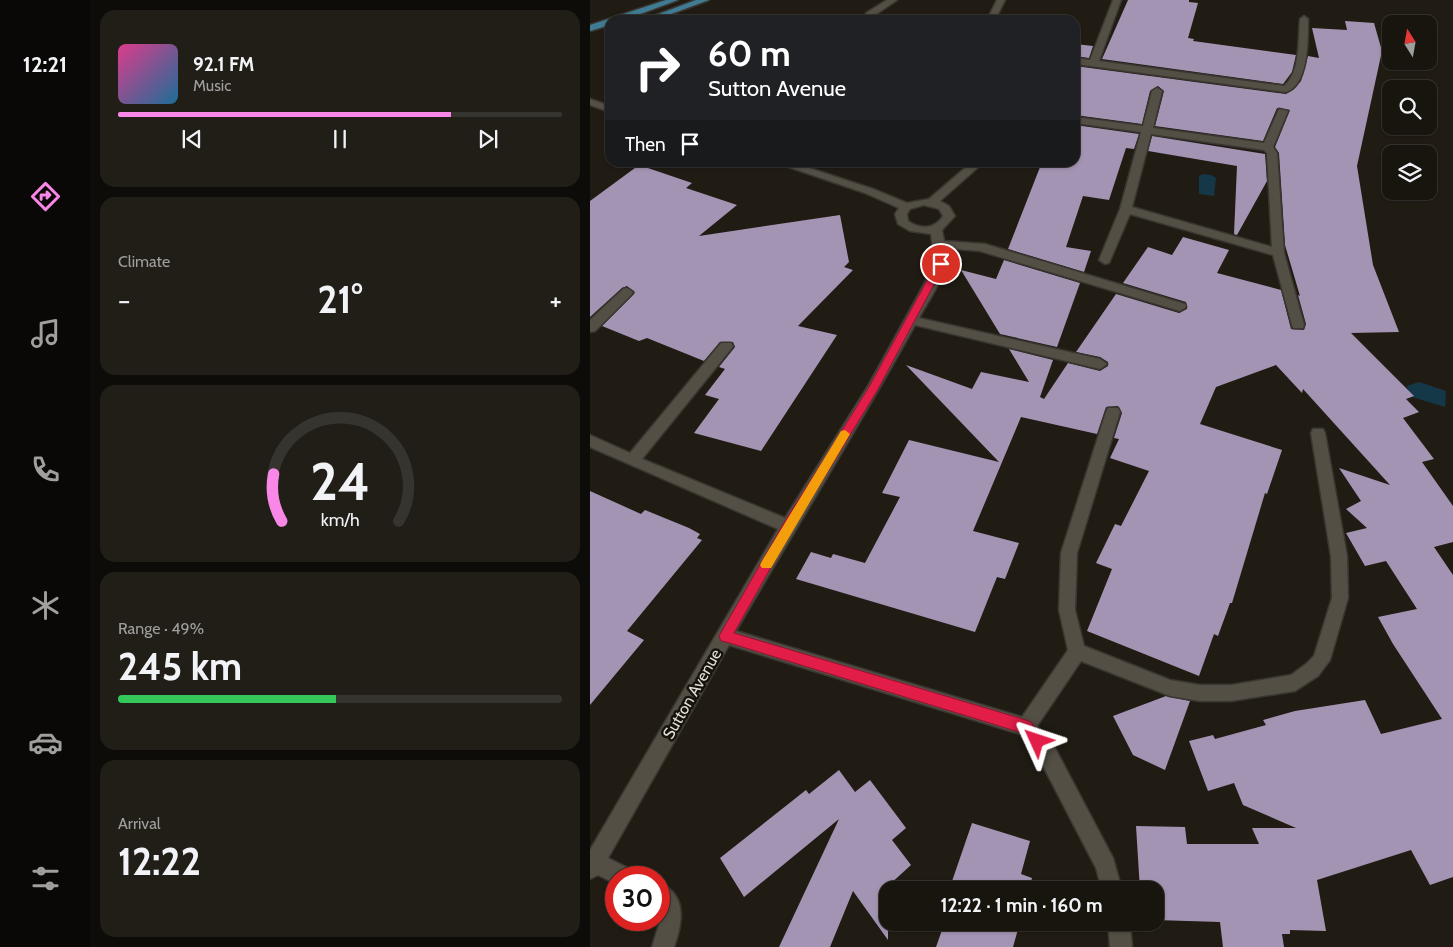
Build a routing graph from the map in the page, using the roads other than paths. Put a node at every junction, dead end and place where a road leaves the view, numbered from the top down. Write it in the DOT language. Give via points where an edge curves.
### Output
graph roads {
  1 [pos="674,0"];
  2 [pos="705,0"];
  3 [pos="893,0"];
  4 [pos="1001,0"];
  5 [pos="1117,0"];
  6 [pos="629,15"];
  7 [pos="662,15"];
  8 [pos="869,15"];
  9 [pos="994,15"];
  10 [pos="1304,19"];
  11 [pos="605,24"];
  12 [pos="590,28"];
  13 [pos="1080,62"];
  14 [pos="1094,63"];
  15 [pos="1157,91"];
  16 [pos="590,102"];
  17 [pos="605,107"];
  18 [pos="1283,111"];
  19 [pos="1080,121"];
  20 [pos="1145,129"];
  21 [pos="1268,147"];
  22 [pos="795,167"];
  23 [pos="973,167"];
  24 [pos="932,202"];
  25 [pos="906,207"];
  26 [pos="1126,210"];
  27 [pos="937,237"];
  28 [pos="1278,253"];
  29 [pos="1105,260"];
  30 [pos="627,292"];
  31 [pos="1180,307"];
  32 [pos="911,320"];
  33 [pos="1298,325"];
  34 [pos="590,328"];
  35 [pos="726,346"];
  36 [pos="1100,364"];
  37 [pos="1113,412"];
  38 [pos="1318,433"];
  39 [pos="590,441"];
  40 [pos="632,461"];
  41 [pos="788,526"];
  42 [pos="726,636"];
  43 [pos="1076,651"];
  44 [pos="1026,727"];
  45 [pos="592,866"];
  46 [pos="605,870"];
  47 [pos="1110,881"];
  48 [pos="670,913"];
  49 [pos="670,928"];
  50 [pos="669,931"];
  51 [pos="1120,931"];
  52 [pos="663,947"];
  53 [pos="1121,947"];
  1 -- 6 [label="main road"];
  2 -- 7 [label="main road"];
  3 -- 8 [label="street"];
  4 -- 9 [label="street"];
  5 -- 14 [label="street"];
  10 -- 14 [label="street" via="1302,54 1293,84 1286,89"];
  11 -- 12 [label="main road"];
  13 -- 14 [label="street"];
  15 -- 20 [label="street"];
  16 -- 17 [label="street"];
  18 -- 21 [label="street"];
  19 -- 20 [label="street"];
  20 -- 21 [label="street"];
  20 -- 26 [label="street"];
  21 -- 28 [label="street" via="1272,153"];
  22 -- 25 [label="street" via="869,191"];
  23 -- 24 [label="street"];
  24 -- 25 [label="street"];
  24 -- 27 [label="street" via="947,210 949,216"];
  25 -- 27 [label="street" via="901,214 902,222 909,228"];
  26 -- 28 [label="street"];
  26 -- 29 [label="street"];
  27 -- 31 [label="street" via="981,247"];
  27 -- 32 [label="street, Sutton Avenue" via="941,264"];
  28 -- 33 [label="street"];
  30 -- 34 [label="street"];
  32 -- 36 [label="street"];
  32 -- 41 [label="street, Sutton Avenue"];
  35 -- 40 [label="street"];
  37 -- 43 [label="street" via="1069,553 1067,610"];
  38 -- 43 [label="street" via="1339,556 1340,598 1321,660 1312,670 1295,682 1231,693 1200,693 1170,688"];
  39 -- 40 [label="street"];
  40 -- 41 [label="street"];
  41 -- 42 [label="street, Sutton Avenue"];
  42 -- 44 [label="street"];
  42 -- 45 [label="street, Sutton Avenue"];
  43 -- 44 [label="street"];
  44 -- 47 [label="street" via="1052,764 1106,865"];
  45 -- 46 [label="street"];
  48 -- 49 [label="street"];
  50 -- 52 [label="street"];
  51 -- 53 [label="street"];
}
